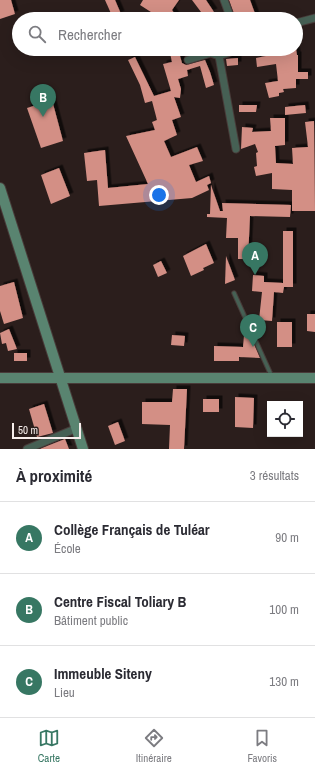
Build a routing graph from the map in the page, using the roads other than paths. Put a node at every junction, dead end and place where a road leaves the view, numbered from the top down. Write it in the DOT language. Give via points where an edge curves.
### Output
graph roads {
  1 [pos="224,0"];
  2 [pos="228,12"];
  3 [pos="315,18"];
  4 [pos="303,21"];
  5 [pos="201,56"];
  6 [pos="219,56"];
  7 [pos="188,60"];
  8 [pos="236,149"];
  9 [pos="0,188"];
  10 [pos="234,293"];
  11 [pos="272,377"];
  12 [pos="0,378"];
  13 [pos="315,378"];
  14 [pos="60,380"];
  15 [pos="75,429"];
  16 [pos="27,449"];
  17 [pos="83,449"];
  1 -- 2 [label="street"];
  3 -- 4 [label="street"];
  5 -- 7 [label="street"];
  6 -- 8 [label="street"];
  9 -- 14 [label="street"];
  10 -- 11 [label="lane"];
  11 -- 13 [label="street"];
  11 -- 14 [label="street"];
  12 -- 14 [label="street"];
  14 -- 15 [label="street"];
  15 -- 16 [label="street"];
  15 -- 17 [label="street"];
}
